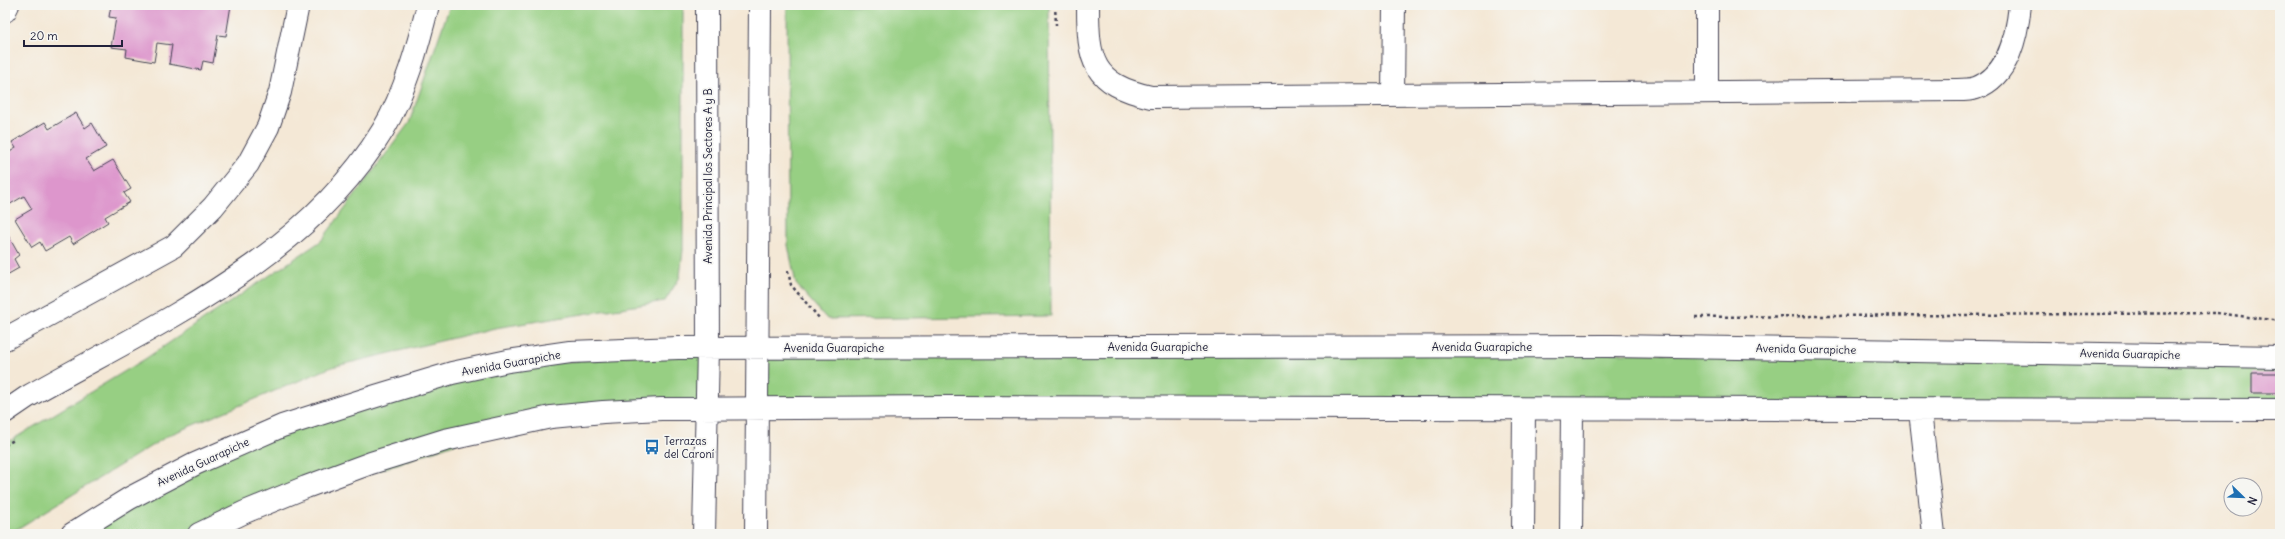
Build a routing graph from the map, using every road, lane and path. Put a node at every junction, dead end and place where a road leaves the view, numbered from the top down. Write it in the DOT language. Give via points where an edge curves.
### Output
graph roads {
  1 [pos="8,5"];
  2 [pos="298,5"];
  3 [pos="428,5"];
  4 [pos="707,5"];
  5 [pos="760,5"];
  6 [pos="1056,5"];
  7 [pos="1088,5"];
  8 [pos="1394,5"];
  9 [pos="1707,5"];
  10 [pos="2020,5"];
  11 [pos="5,11"];
  12 [pos="1056,25"];
  13 [pos="1707,92"];
  14 [pos="1393,95"];
  15 [pos="788,270"];
  16 [pos="1691,317"];
  17 [pos="2280,321"];
  18 [pos="823,324"];
  19 [pos="5,339"];
  20 [pos="708,348"];
  21 [pos="758,348"];
  22 [pos="2280,357"];
  23 [pos="706,408"];
  24 [pos="757,408"];
  25 [pos="1524,409"];
  26 [pos="1572,409"];
  27 [pos="2280,410"];
  28 [pos="1920,411"];
  29 [pos="5,412"];
  30 [pos="72,534"];
  31 [pos="199,534"];
  32 [pos="704,534"];
  33 [pos="756,534"];
  34 [pos="1523,534"];
  35 [pos="1571,534"];
  36 [pos="1934,534"];
  1 -- 11 [label="street"];
  2 -- 19 [label="street" via="280,92 268,127 248,164 213,207 174,246"];
  3 -- 29 [label="street" via="403,86 383,128 357,169 325,204 282,244 221,288 48,385"];
  4 -- 20 [label="street, Avenida Principal los Sectores A y B"];
  5 -- 21 [label="street"];
  6 -- 12 [label="path"];
  7 -- 14 [label="street" via="1090,54 1097,68 1119,87 1135,93 1151,97"];
  8 -- 14 [label="street"];
  9 -- 13 [label="street"];
  10 -- 13 [label="street" via="2018,24 2003,66 1976,88"];
  13 -- 14 [label="street"];
  15 -- 18 [label="path" via="791,285"];
  16 -- 17 [label="path" via="2217,313"];
  20 -- 21 [label="street, Avenida Guarapiche"];
  20 -- 23 [label="street, Avenida Principal los Sectores A y B"];
  20 -- 30 [label="street, Avenida Guarapiche" via="570,352 508,361 421,382 282,426 195,464 130,498"];
  21 -- 22 [label="street, Avenida Guarapiche" via="1610,346"];
  21 -- 24 [label="street"];
  23 -- 24 [label="street"];
  23 -- 31 [label="street" via="551,417 445,440 306,487"];
  23 -- 32 [label="street, Avenida Principal los Sectores A y B"];
  24 -- 25 [label="street" via="965,406"];
  24 -- 33 [label="street"];
  25 -- 26 [label="street"];
  25 -- 34 [label="street"];
  26 -- 28 [label="street"];
  26 -- 35 [label="street"];
  27 -- 28 [label="street"];
  28 -- 36 [label="street"];
}
